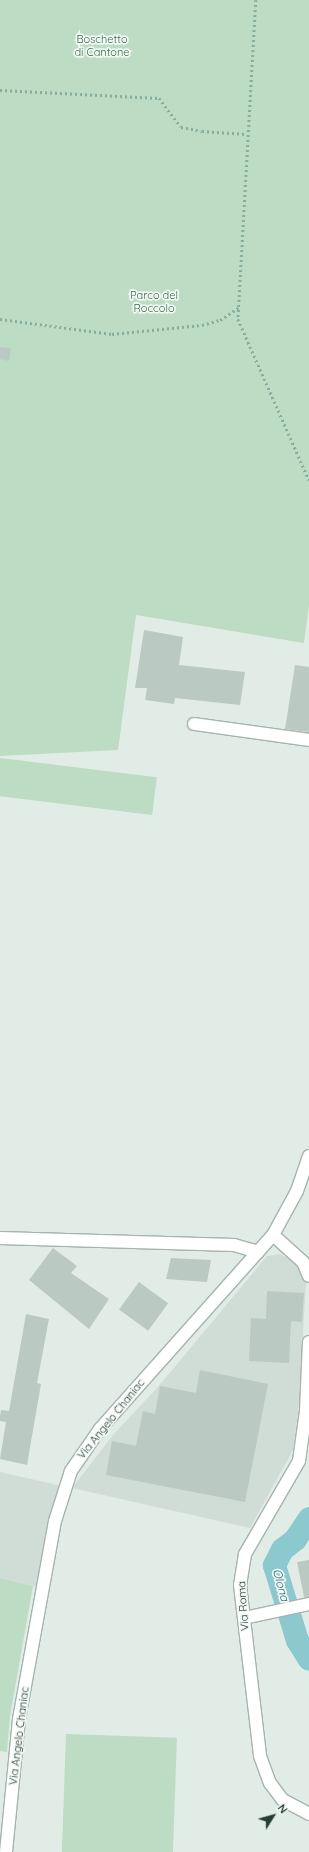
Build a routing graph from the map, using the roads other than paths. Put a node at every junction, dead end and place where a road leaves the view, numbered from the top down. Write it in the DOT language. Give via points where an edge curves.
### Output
graph roads {
  1 [pos="194,724"];
  2 [pos="309,740"];
  3 [pos="309,1156"];
  4 [pos="273,1235"];
  5 [pos="0,1238"];
  6 [pos="258,1252"];
  7 [pos="309,1276"];
  8 [pos="309,1342"];
  9 [pos="308,1604"];
  10 [pos="244,1618"];
  11 [pos="309,1814"];
  12 [pos="6,1852"];
  1 -- 2 [label="street"];
  3 -- 4 [label="street, Via Angelo Chaniac" via="297,1191"];
  4 -- 6 [label="street, Via Angelo Chaniac"];
  4 -- 7 [label="street" via="303,1262"];
  5 -- 6 [label="street" via="234,1245"];
  6 -- 12 [label="street, Via Angelo Chaniac" via="100,1429 71,1471 56,1521 20,1719"];
  8 -- 10 [label="street, Via Roma" via="306,1411 299,1461 245,1554 240,1585"];
  9 -- 10 [label="street"];
  10 -- 11 [label="street, Via Roma" via="260,1756 270,1783 283,1800"];
}
